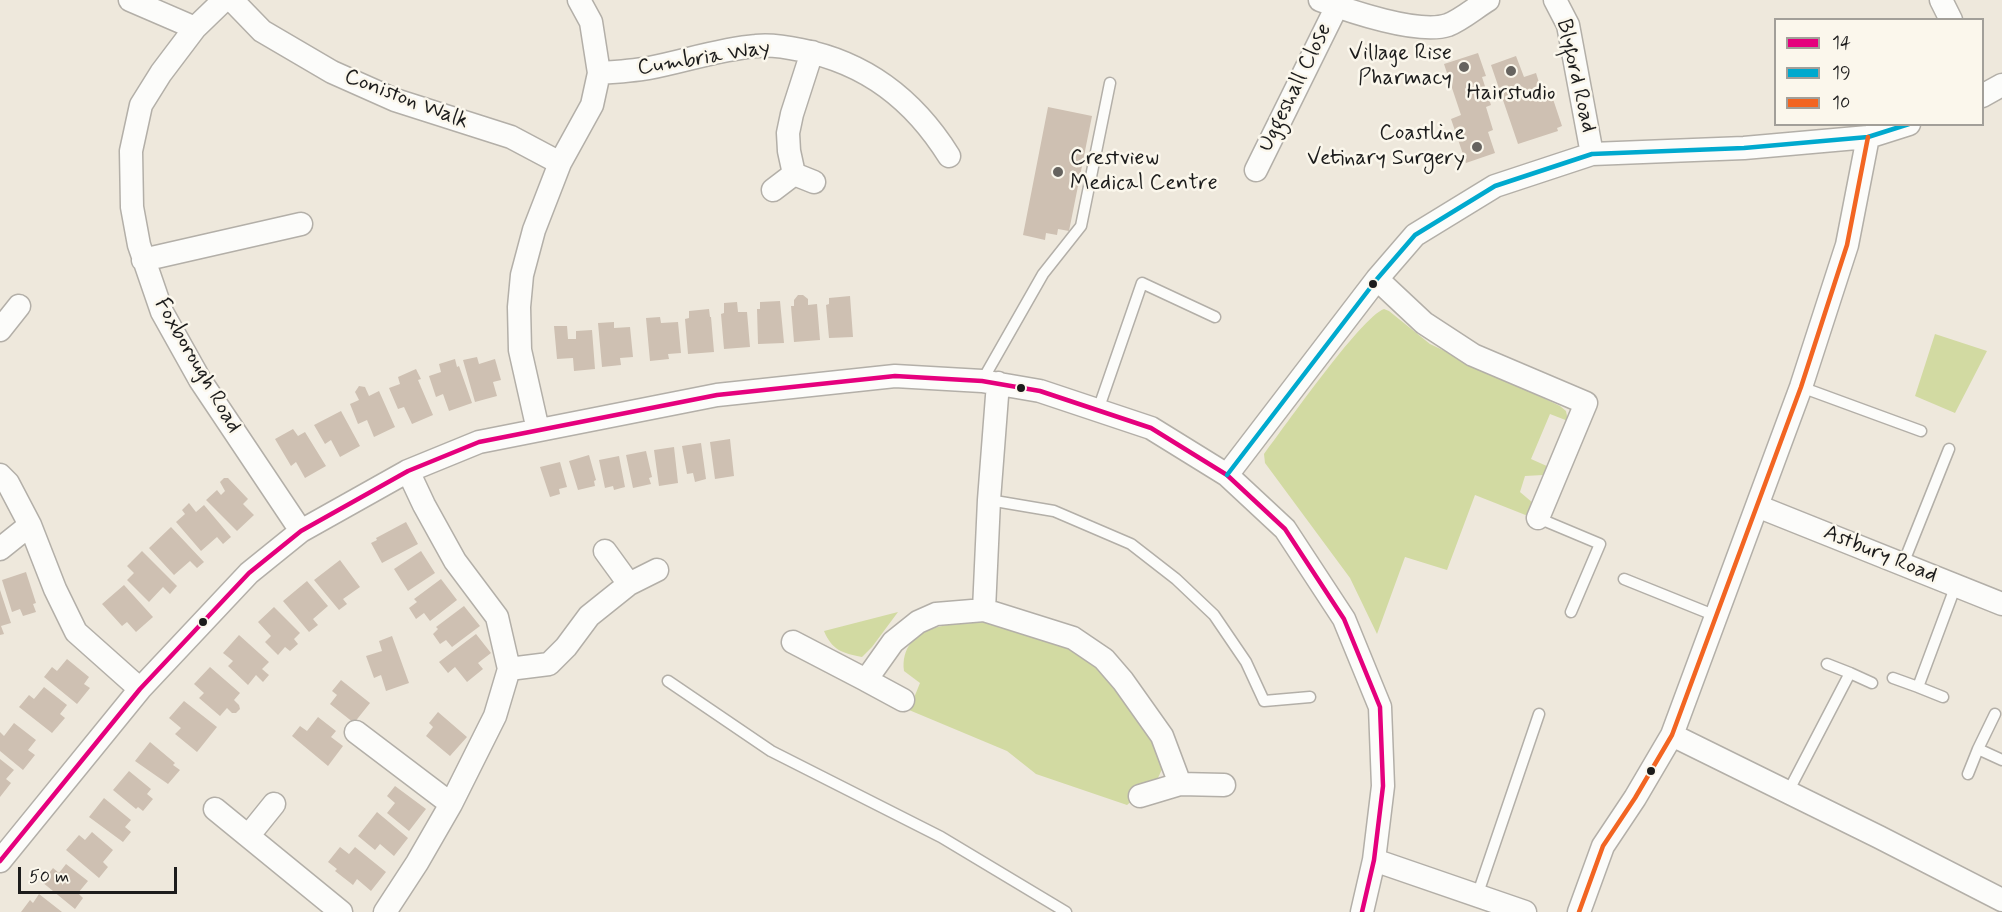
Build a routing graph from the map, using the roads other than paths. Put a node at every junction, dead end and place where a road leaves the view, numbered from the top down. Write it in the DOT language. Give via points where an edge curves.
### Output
graph roads {
  1 [pos="130,0"];
  2 [pos="224,0"];
  3 [pos="232,0"];
  4 [pos="579,0"];
  5 [pos="1488,0"];
  6 [pos="1555,0"];
  7 [pos="1941,0"];
  8 [pos="1329,3"];
  9 [pos="1950,18"];
  10 [pos="195,28"];
  11 [pos="812,52"];
  12 [pos="599,73"];
  13 [pos="1110,83"];
  14 [pos="1903,126"];
  15 [pos="1868,137"];
  16 [pos="1592,154"];
  17 [pos="949,156"];
  18 [pos="560,164"];
  19 [pos="1256,170"];
  20 [pos="773,190"];
  21 [pos="302,224"];
  22 [pos="143,260"];
  23 [pos="1377,279"];
  24 [pos="1215,317"];
  25 [pos="990,382"];
  26 [pos="1801,387"];
  27 [pos="1098,410"];
  28 [pos="538,430"];
  29 [pos="1921,431"];
  30 [pos="1949,449"];
  31 [pos="408,471"];
  32 [pos="1227,474"];
  33 [pos="0,475"];
  34 [pos="989,500"];
  35 [pos="1757,506"];
  36 [pos="1538,518"];
  37 [pos="30,525"];
  38 [pos="301,531"];
  39 [pos="0,549"];
  40 [pos="605,551"];
  41 [pos="1903,564"];
  42 [pos="657,570"];
  43 [pos="1624,579"];
  44 [pos="629,584"];
  45 [pos="1956,585"];
  46 [pos="2002,604"];
  47 [pos="984,610"];
  48 [pos="1571,612"];
  49 [pos="1716,616"];
  50 [pos="793,642"];
  51 [pos="1827,664"];
  52 [pos="508,669"];
  53 [pos="1850,673"];
  54 [pos="1893,678"];
  55 [pos="866,680"];
  56 [pos="668,681"];
  57 [pos="1872,683"];
  58 [pos="1918,687"];
  59 [pos="140,689"];
  60 [pos="1310,697"];
  61 [pos="1943,697"];
  62 [pos="903,700"];
  63 [pos="1539,714"];
  64 [pos="1995,714"];
  65 [pos="356,732"];
  66 [pos="1672,735"];
  67 [pos="1978,749"];
  68 [pos="2002,760"];
  69 [pos="1968,774"];
  70 [pos="1180,784"];
  71 [pos="1224,785"];
  72 [pos="1788,792"];
  73 [pos="1140,796"];
  74 [pos="274,804"];
  75 [pos="451,804"];
  76 [pos="215,809"];
  77 [pos="249,835"];
  78 [pos="1374,860"];
  79 [pos="0,861"];
  80 [pos="1477,896"];
  81 [pos="2002,900"];
  82 [pos="341,912"];
  83 [pos="385,912"];
  84 [pos="1066,912"];
  85 [pos="1362,912"];
  86 [pos="1525,912"];
  87 [pos="1579,912"];
  1 -- 10 [label="street"];
  2 -- 10 [label="street, Foxborough Road"];
  3 -- 18 [label="street, Coniston Walk" via="262,31 332,72 396,100 511,137"];
  4 -- 12 [label="street" via="591,22"];
  5 -- 8 [label="street" via="1447,25 1415,27"];
  6 -- 16 [label="street, Blyford Road" via="1568,25"];
  7 -- 9 [label="street"];
  8 -- 19 [label="street, Uggeshall Close"];
  10 -- 22 [label="street, Foxborough Road" via="141,105 131,151 131,174 132,207"];
  11 -- 12 [label="street, Cumbria Way" via="758,45 648,68"];
  11 -- 17 [label="street, Cumbria Way" via="842,62 890,88 924,121"];
  11 -- 20 [label="street" via="788,134 789,151 804,178"];
  12 -- 18 [label="street" via="592,105"];
  13 -- 25 [label="lane" via="1080,226 1043,274"];
  14 -- 15 [label="street"];
  15 -- 16 [label="street" via="1744,148"];
  15 -- 26 [label="street" via="1847,245"];
  16 -- 23 [label="street" via="1495,186 1415,236"];
  18 -- 28 [label="street" via="534,230 522,275 519,307 520,350"];
  21 -- 22 [label="street"];
  22 -- 38 [label="street, Foxborough Road" via="162,312 200,380"];
  23 -- 32 [label="street"];
  23 -- 36 [label="street" via="1424,323 1473,355 1586,403"];
  24 -- 27 [label="lane" via="1142,283"];
  25 -- 27 [label="street" via="1040,391"];
  25 -- 28 [label="street" via="895,376 717,395"];
  25 -- 34 [label="street"];
  26 -- 29 [label="lane"];
  26 -- 35 [label="street"];
  27 -- 32 [label="street" via="1150,428"];
  28 -- 31 [label="street" via="479,442"];
  30 -- 41 [label="lane"];
  31 -- 38 [label="street"];
  31 -- 52 [label="street" via="455,561 497,617"];
  32 -- 78 [label="street" via="1285,529 1338,609 1380,707 1383,786"];
  33 -- 37 [label="street"];
  34 -- 47 [label="street"];
  34 -- 60 [label="lane" via="1054,511 1131,544 1214,615 1246,662 1264,701"];
  35 -- 41 [label="street, Astbury Road"];
  35 -- 49 [label="street"];
  36 -- 48 [label="lane" via="1600,544"];
  37 -- 39 [label="street"];
  37 -- 59 [label="street" via="76,632"];
  38 -- 59 [label="street" via="249,573"];
  40 -- 44 [label="street"];
  41 -- 45 [label="street, Astbury Road"];
  42 -- 44 [label="street"];
  43 -- 49 [label="lane"];
  44 -- 52 [label="street" via="590,616 549,664"];
  45 -- 46 [label="street, Astbury Road"];
  45 -- 58 [label="lane"];
  47 -- 55 [label="street" via="936,614 918,622 893,642"];
  47 -- 70 [label="street" via="1072,638 1104,659 1162,736"];
  49 -- 66 [label="street"];
  50 -- 55 [label="street"];
  51 -- 53 [label="lane"];
  52 -- 75 [label="street" via="495,716"];
  53 -- 57 [label="lane"];
  53 -- 72 [label="lane"];
  54 -- 58 [label="lane"];
  55 -- 62 [label="street"];
  56 -- 84 [label="lane" via="771,751 941,837"];
  58 -- 61 [label="lane"];
  59 -- 79 [label="street"];
  63 -- 80 [label="lane"];
  64 -- 67 [label="lane"];
  65 -- 75 [label="street"];
  66 -- 72 [label="street"];
  66 -- 87 [label="street" via="1603,846"];
  67 -- 68 [label="lane"];
  67 -- 69 [label="lane"];
  70 -- 71 [label="street"];
  70 -- 73 [label="street"];
  72 -- 81 [label="street"];
  74 -- 77 [label="street"];
  75 -- 83 [label="street"];
  76 -- 77 [label="street"];
  77 -- 82 [label="street"];
  78 -- 80 [label="street"];
  78 -- 85 [label="street"];
  80 -- 86 [label="street"];
}
